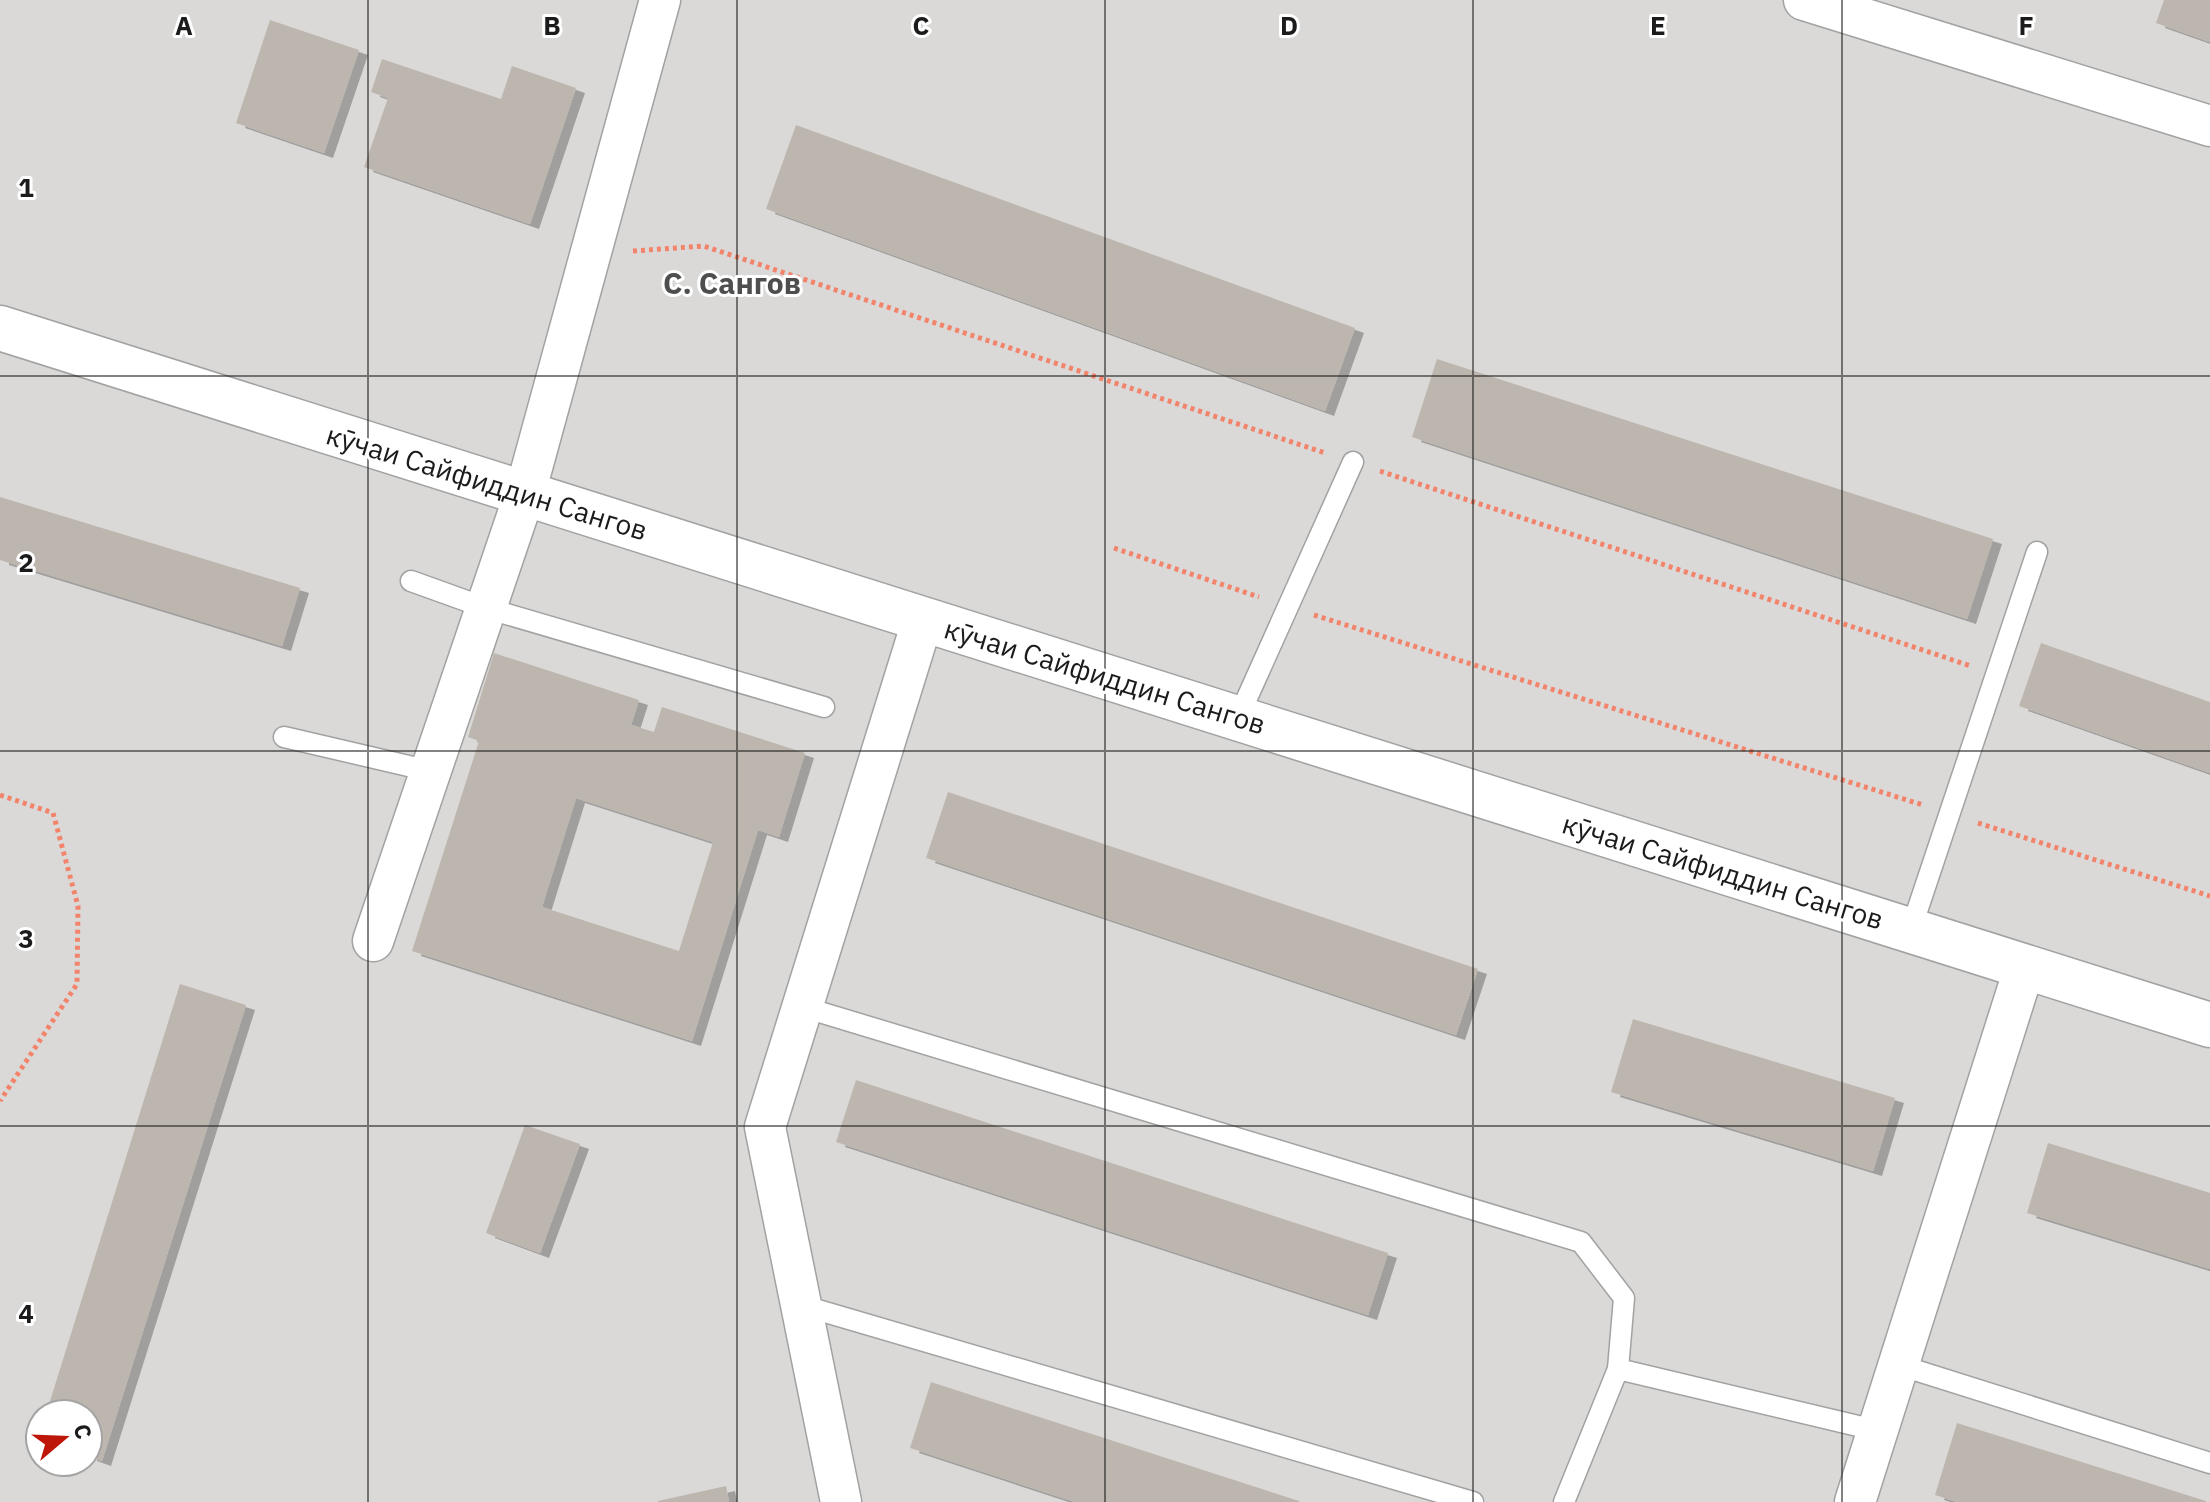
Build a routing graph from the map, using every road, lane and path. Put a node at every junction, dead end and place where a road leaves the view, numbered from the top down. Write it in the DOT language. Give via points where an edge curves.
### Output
graph roads {
  1 [pos="660,0"];
  2 [pos="1804,0"];
  3 [pos="2210,126"];
  4 [pos="628,252"];
  5 [pos="0,328"];
  6 [pos="1353,462"];
  7 [pos="525,493"];
  8 [pos="1114,548"];
  9 [pos="2037,552"];
  10 [pos="411,581"];
  11 [pos="1288,607"];
  12 [pos="486,608"];
  13 [pos="923,619"];
  14 [pos="1996,674"];
  15 [pos="824,707"];
  16 [pos="1238,718"];
  17 [pos="284,737"];
  18 [pos="430,771"];
  19 [pos="0,795"];
  20 [pos="1949,813"];
  21 [pos="2210,896"];
  22 [pos="1911,929"];
  23 [pos="373,941"];
  24 [pos="2025,966"];
  25 [pos="803,1007"];
  26 [pos="2210,1025"];
  27 [pos="0,1101"];
  28 [pos="801,1305"];
  29 [pos="1899,1365"];
  30 [pos="1618,1369"];
  31 [pos="1879,1431"];
  32 [pos="2210,1463"];
  33 [pos="841,1502"];
  34 [pos="1473,1502"];
  35 [pos="1564,1502"];
  36 [pos="1855,1502"];
  1 -- 7 [label="street"];
  2 -- 3 [label="street"];
  4 -- 6 [label="path" via="704,246"];
  5 -- 7 [label="street, кӯчаи Сайфиддин Сангов"];
  6 -- 11 [label="lane"];
  6 -- 14 [label="path"];
  7 -- 12 [label="street"];
  7 -- 13 [label="street, кӯчаи Сайфиддин Сангов"];
  8 -- 11 [label="path"];
  9 -- 14 [label="lane"];
  10 -- 12 [label="lane"];
  11 -- 16 [label="lane"];
  11 -- 20 [label="path"];
  12 -- 15 [label="lane"];
  12 -- 18 [label="street"];
  13 -- 16 [label="street, кӯчаи Сайфиддин Сангов"];
  13 -- 25 [label="street"];
  14 -- 20 [label="lane"];
  16 -- 22 [label="street, кӯчаи Сайфиддин Сангов"];
  17 -- 18 [label="lane"];
  18 -- 23 [label="street"];
  19 -- 27 [label="path" via="53,813 78,906 77,984"];
  20 -- 21 [label="path"];
  20 -- 22 [label="lane"];
  22 -- 24 [label="street, кӯчаи Сайфиддин Сангов"];
  24 -- 26 [label="street, кӯчаи Сайфиддин Сангов"];
  24 -- 29 [label="street"];
  25 -- 28 [label="street" via="765,1127"];
  25 -- 30 [label="lane" via="1581,1242 1624,1298"];
  28 -- 33 [label="street"];
  28 -- 34 [label="lane"];
  29 -- 31 [label="street"];
  29 -- 32 [label="lane"];
  30 -- 31 [label="lane"];
  30 -- 35 [label="lane"];
  31 -- 36 [label="street"];
}
